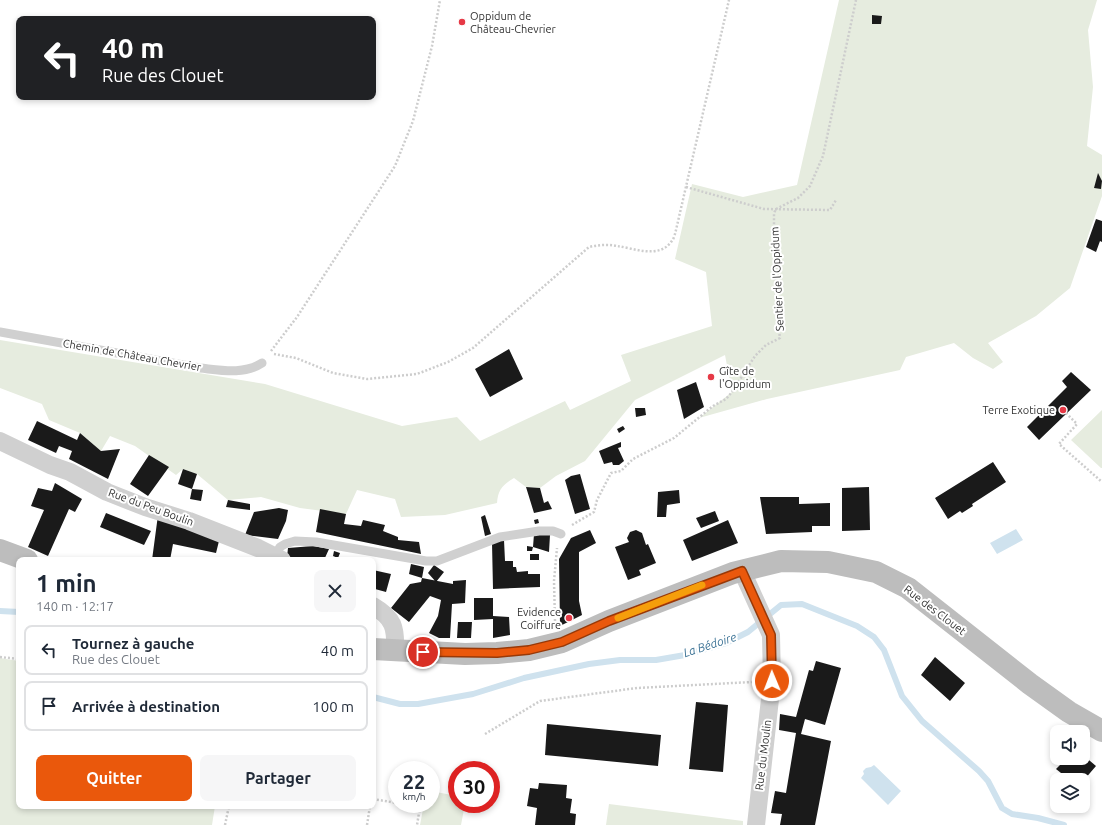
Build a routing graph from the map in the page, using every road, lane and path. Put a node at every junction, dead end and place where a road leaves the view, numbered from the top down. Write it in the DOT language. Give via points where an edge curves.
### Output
graph roads {
  1 [pos="440,0"];
  2 [pos="729,0"];
  3 [pos="856,0"];
  4 [pos="686,187"];
  5 [pos="836,200"];
  6 [pos="776,209"];
  7 [pos="0,332"];
  8 [pos="262,363"];
  9 [pos="1066,414"];
  10 [pos="0,440"];
  11 [pos="1102,482"];
  12 [pos="561,534"];
  13 [pos="0,550"];
  14 [pos="19,557"];
  15 [pos="277,557"];
  16 [pos="279,557"];
  17 [pos="742,571"];
  18 [pos="376,608"];
  19 [pos="562,642"];
  20 [pos="376,649"];
  21 [pos="395,651"];
  22 [pos="0,657"];
  23 [pos="16,659"];
  24 [pos="772,681"];
  25 [pos="1102,731"];
  26 [pos="485,734"];
  27 [pos="376,800"];
  28 [pos="388,802"];
  29 [pos="228,809"];
  30 [pos="370,809"];
  31 [pos="419,813"];
  32 [pos="225,825"];
  33 [pos="367,825"];
  34 [pos="417,825"];
  35 [pos="756,825"];
  1 -- 4 [label="path" via="432,46 413,121 395,166 296,318 270,353 296,358 333,373 368,379 417,374 448,362 473,348 589,247 617,245 652,252 664,248 672,242"];
  2 -- 4 [label="path"];
  3 -- 6 [label="path" via="822,156 810,186 798,198"];
  4 -- 6 [label="path" via="745,204"];
  5 -- 6 [label="path" via="830,210"];
  6 -- 12 [label="path, Sentier de l'Oppidum" via="774,269 780,338 766,345 754,356 726,398 674,438 633,459 621,470 611,473 597,500 594,512"];
  7 -- 8 [label="lane, Chemin de Château Chevrier" via="200,368 252,369"];
  9 -- 11 [label="path" via="1077,424 1059,444"];
  10 -- 15 [label="street, Rue du Peu Boulin" via="107,492"];
  12 -- 16 [label="lane" via="539,531 500,537 437,561 310,541 296,541 280,547"];
  12 -- 19 [label="path" via="555,566 553,601 556,627"];
  13 -- 14 [label="street"];
  17 -- 19 [label="street, Rue des Clouet" via="609,621"];
  17 -- 24 [label="street, Rue du Moulin" via="771,635"];
  17 -- 25 [label="street, Rue des Clouet" via="781,561 828,562 876,572 908,588 1030,684 1069,712"];
  18 -- 21 [label="street" via="393,624"];
  19 -- 21 [label="street, Rue des Clouet" via="529,650 497,653"];
  20 -- 21 [label="street, Rue des Clouet"];
  22 -- 23 [label="path"];
  24 -- 26 [label="path" via="637,688 540,701"];
  24 -- 35 [label="street, Rue du Moulin"];
  27 -- 28 [label="path"];
  29 -- 32 [label="path"];
  30 -- 33 [label="path"];
  31 -- 34 [label="path"];
}
